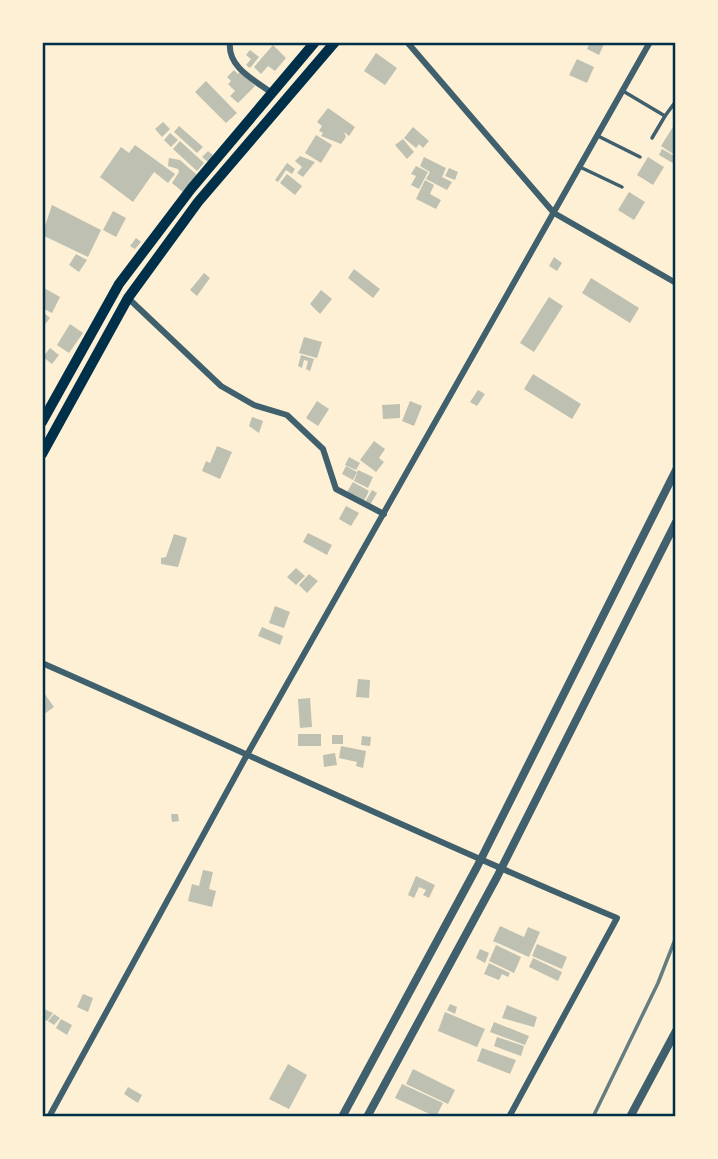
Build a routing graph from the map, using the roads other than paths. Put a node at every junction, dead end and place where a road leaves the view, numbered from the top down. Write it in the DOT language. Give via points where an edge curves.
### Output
graph roads {
  1 [pos="230,42"];
  2 [pos="316,42"];
  3 [pos="335,42"];
  4 [pos="407,42"];
  5 [pos="650,42"];
  6 [pos="622,91"];
  7 [pos="272,93"];
  8 [pos="676,101"];
  9 [pos="665,116"];
  10 [pos="597,136"];
  11 [pos="652,138"];
  12 [pos="640,157"];
  13 [pos="580,167"];
  14 [pos="622,187"];
  15 [pos="554,213"];
  16 [pos="676,283"];
  17 [pos="128,298"];
  18 [pos="43,420"];
  19 [pos="58,425"];
  20 [pos="42,454"];
  21 [pos="676,470"];
  22 [pos="384,514"];
  23 [pos="676,522"];
  24 [pos="42,663"];
  25 [pos="248,753"];
  26 [pos="481,859"];
  27 [pos="501,870"];
  28 [pos="676,1031"];
  29 [pos="49,1117"];
  30 [pos="342,1117"];
  31 [pos="367,1117"];
  32 [pos="509,1117"];
  33 [pos="630,1117"];
  1 -- 7 [label="street" via="236,65"];
  2 -- 7 [label="highway"];
  3 -- 17 [label="highway" via="198,202"];
  4 -- 15 [label="street"];
  5 -- 6 [label="street"];
  6 -- 9 [label="lane"];
  6 -- 10 [label="street"];
  7 -- 18 [label="highway" via="191,189 120,284"];
  8 -- 9 [label="lane"];
  9 -- 11 [label="lane"];
  10 -- 12 [label="lane"];
  10 -- 13 [label="street"];
  13 -- 14 [label="lane"];
  13 -- 15 [label="street"];
  15 -- 16 [label="street"];
  15 -- 22 [label="street"];
  17 -- 19 [label="highway"];
  17 -- 22 [label="street" via="221,386 254,405 287,415 323,449 336,489"];
  18 -- 19 [label="highway"];
  19 -- 20 [label="highway"];
  21 -- 26 [label="street"];
  22 -- 25 [label="street"];
  23 -- 27 [label="street"];
  24 -- 25 [label="street"];
  25 -- 26 [label="street"];
  25 -- 29 [label="street"];
  26 -- 27 [label="street"];
  26 -- 30 [label="street"];
  27 -- 31 [label="street"];
  27 -- 32 [label="street" via="617,918"];
  28 -- 33 [label="street"];
}
